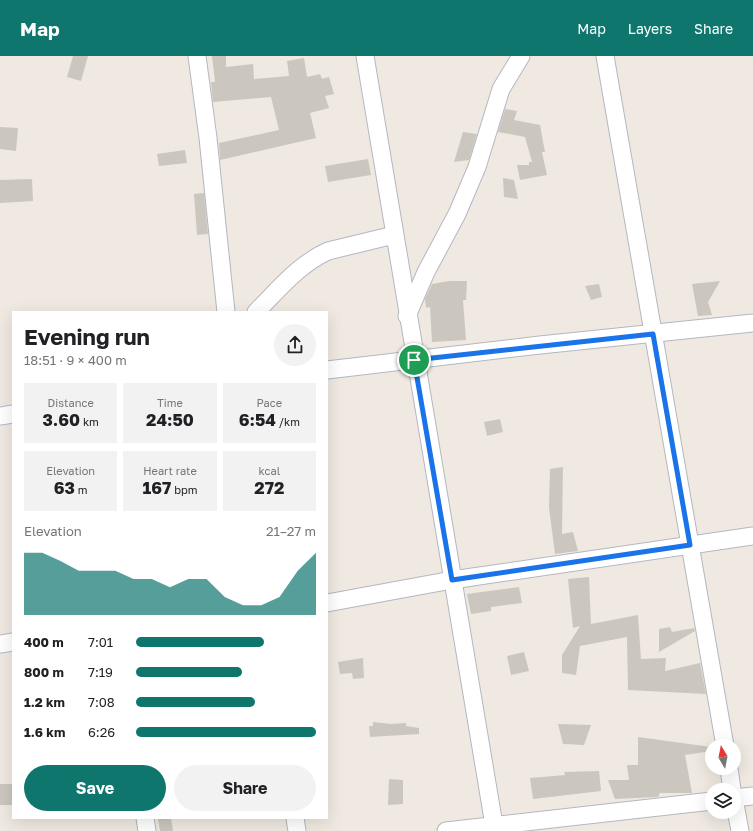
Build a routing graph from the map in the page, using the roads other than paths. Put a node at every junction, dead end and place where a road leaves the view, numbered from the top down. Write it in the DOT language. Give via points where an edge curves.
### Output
graph roads {
  1 [pos="197,56"];
  2 [pos="365,56"];
  3 [pos="521,56"];
  4 [pos="604,56"];
  5 [pos="394,235"];
  6 [pos="226,311"];
  7 [pos="257,311"];
  8 [pos="407,316"];
  9 [pos="753,323"];
  10 [pos="653,334"];
  11 [pos="414,360"];
  12 [pos="328,370"];
  13 [pos="12,414"];
  14 [pos="0,416"];
  15 [pos="753,536"];
  16 [pos="690,545"];
  17 [pos="452,580"];
  18 [pos="328,602"];
  19 [pos="12,642"];
  20 [pos="0,644"];
  21 [pos="724,739"];
  22 [pos="753,796"];
  23 [pos="741,797"];
  24 [pos="705,802"];
  25 [pos="145,819"];
  26 [pos="295,819"];
  27 [pos="738,819"];
  28 [pos="494,829"];
  29 [pos="147,831"];
  30 [pos="297,831"];
  31 [pos="446,831"];
  32 [pos="740,831"];
  1 -- 6 [label="street"];
  2 -- 5 [label="street"];
  3 -- 8 [label="street" via="502,89 477,167 457,214 426,272"];
  4 -- 10 [label="street"];
  5 -- 7 [label="street" via="318,255 298,270"];
  5 -- 8 [label="street"];
  8 -- 11 [label="street"];
  9 -- 10 [label="street"];
  10 -- 11 [label="street"];
  10 -- 16 [label="street"];
  11 -- 12 [label="street"];
  11 -- 17 [label="street"];
  13 -- 14 [label="street"];
  15 -- 16 [label="street"];
  16 -- 17 [label="street"];
  16 -- 21 [label="street"];
  17 -- 18 [label="street"];
  17 -- 28 [label="street"];
  19 -- 20 [label="street"];
  22 -- 23 [label="street"];
  24 -- 28 [label="street"];
  25 -- 29 [label="street"];
  26 -- 30 [label="street"];
  27 -- 32 [label="street"];
  28 -- 31 [label="street"];
}
